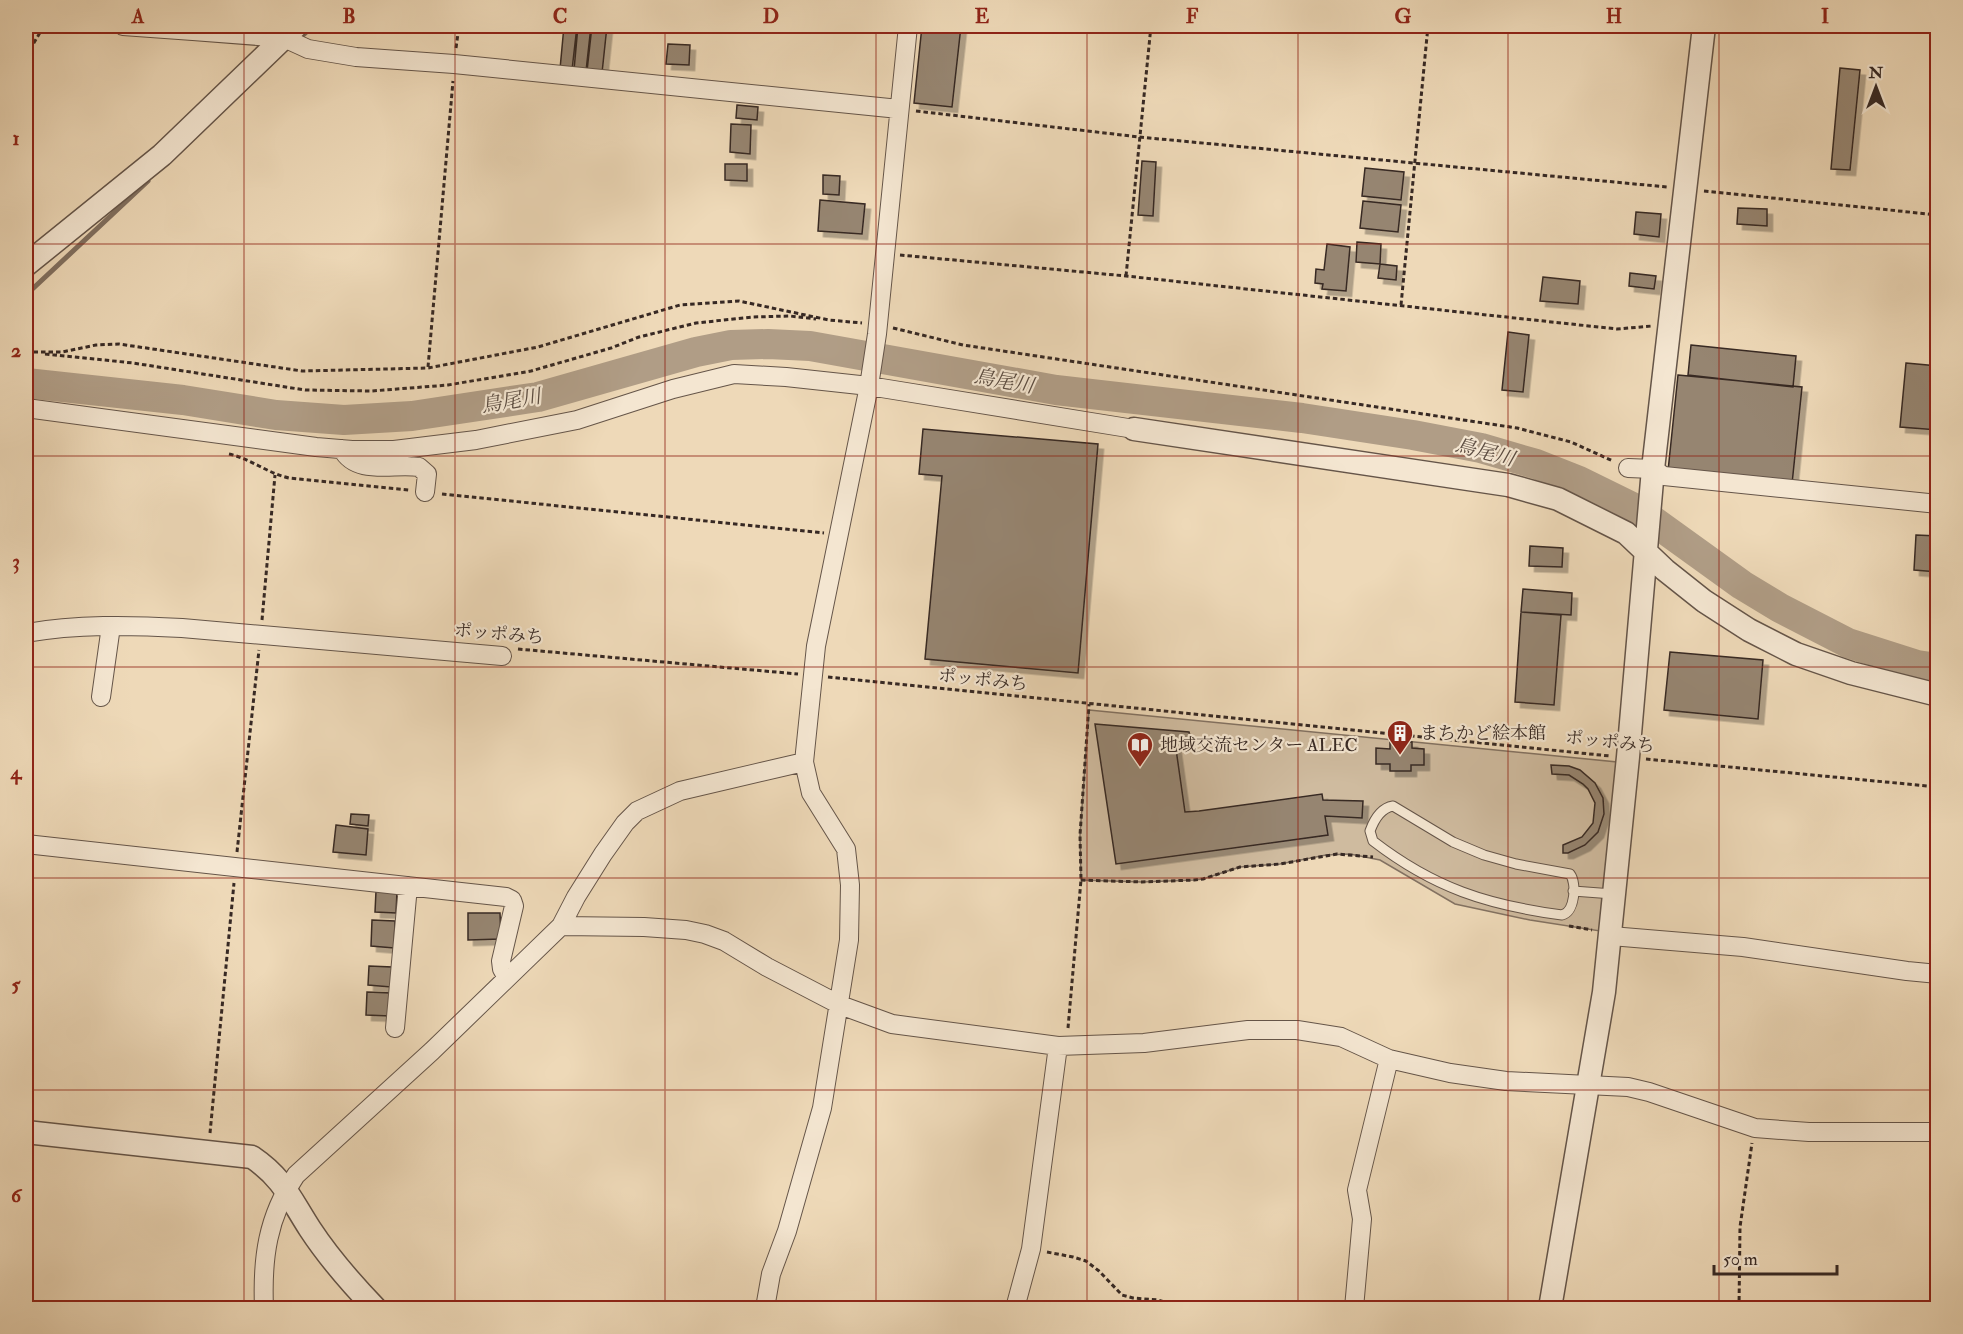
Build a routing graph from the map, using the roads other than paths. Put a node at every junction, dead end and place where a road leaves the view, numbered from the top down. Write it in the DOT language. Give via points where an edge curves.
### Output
graph roads {
  1 [pos="123,26"];
  2 [pos="908,26"];
  3 [pos="1704,26"];
  4 [pos="188,28"];
  5 [pos="290,32"];
  6 [pos="899,110"];
  7 [pos="26,265"];
  8 [pos="869,381"];
  9 [pos="26,408"];
  10 [pos="1134,429"];
  11 [pos="342,449"];
  12 [pos="1628,468"];
  13 [pos="1653,475"];
  14 [pos="425,492"];
  15 [pos="1938,496"];
  16 [pos="1937,503"];
  17 [pos="1647,542"];
  18 [pos="111,626"];
  19 [pos="26,633"];
  20 [pos="505,652"];
  21 [pos="1938,695"];
  22 [pos="101,697"];
  23 [pos="804,762"];
  24 [pos="26,844"];
  25 [pos="408,886"];
  26 [pos="1573,891"];
  27 [pos="1615,895"];
  28 [pos="561,926"];
  29 [pos="1611,935"];
  30 [pos="1938,974"];
  31 [pos="507,978"];
  32 [pos="840,1005"];
  33 [pos="395,1028"];
  34 [pos="1062,1046"];
  35 [pos="1389,1059"];
  36 [pos="1589,1084"];
  37 [pos="26,1132"];
  38 [pos="1938,1132"];
  39 [pos="287,1189"];
  40 [pos="264,1308"];
  41 [pos="375,1308"];
  42 [pos="765,1308"];
  43 [pos="1015,1308"];
  44 [pos="1354,1308"];
  45 [pos="1550,1308"];
  1 -- 4 [label="street"];
  2 -- 6 [label="street"];
  3 -- 13 [label="street"];
  4 -- 5 [label="street"];
  5 -- 6 [label="street" via="308,49 356,57"];
  5 -- 7 [label="street" via="162,155"];
  6 -- 8 [label="street"];
  8 -- 10 [label="street"];
  8 -- 11 [label="street" via="734,374 577,420 476,440 394,450"];
  8 -- 23 [label="street" via="823,608"];
  9 -- 11 [label="street"];
  10 -- 17 [label="street" via="1526,489 1558,499"];
  11 -- 14 [label="street" via="346,457 358,464 419,467 427,474"];
  12 -- 13 [label="street"];
  13 -- 16 [label="street"];
  13 -- 17 [label="street"];
  15 -- 16 [label="street"];
  17 -- 21 [label="street" via="1665,570 1704,602 1749,630 1796,654"];
  17 -- 27 [label="street"];
  18 -- 19 [label="street"];
  18 -- 20 [label="street"];
  18 -- 22 [label="street"];
  23 -- 28 [label="street" via="680,791 637,811 603,854"];
  23 -- 32 [label="street" via="811,793 846,849 849,940"];
  24 -- 25 [label="street"];
  25 -- 31 [label="street" via="512,900 513,915 501,961"];
  25 -- 33 [label="street"];
  26 -- 26 [label="lane" via="1570,910 1562,915 1484,901 1447,887 1405,863 1373,841 1370,831 1384,809 1393,807 1447,839 1484,855 1567,873 1572,876"];
  26 -- 27 [label="lane"];
  27 -- 29 [label="street"];
  28 -- 31 [label="street"];
  28 -- 32 [label="street" via="644,927 705,934"];
  29 -- 30 [label="street" via="1743,947"];
  29 -- 36 [label="street"];
  31 -- 39 [label="street" via="311,1160"];
  32 -- 34 [label="street" via="892,1024"];
  32 -- 42 [label="street" via="822,1108 788,1231 771,1274"];
  34 -- 35 [label="street" via="1144,1042 1248,1030 1297,1030 1341,1037"];
  34 -- 43 [label="street" via="1031,1249"];
  35 -- 36 [label="street" via="1506,1081"];
  35 -- 44 [label="street" via="1357,1190 1362,1219"];
  36 -- 38 [label="street" via="1649,1092 1755,1128"];
  36 -- 45 [label="street"];
  37 -- 39 [label="street" via="252,1157"];
  39 -- 40 [label="street" via="265,1251"];
  39 -- 41 [label="street" via="343,1275"];
}
